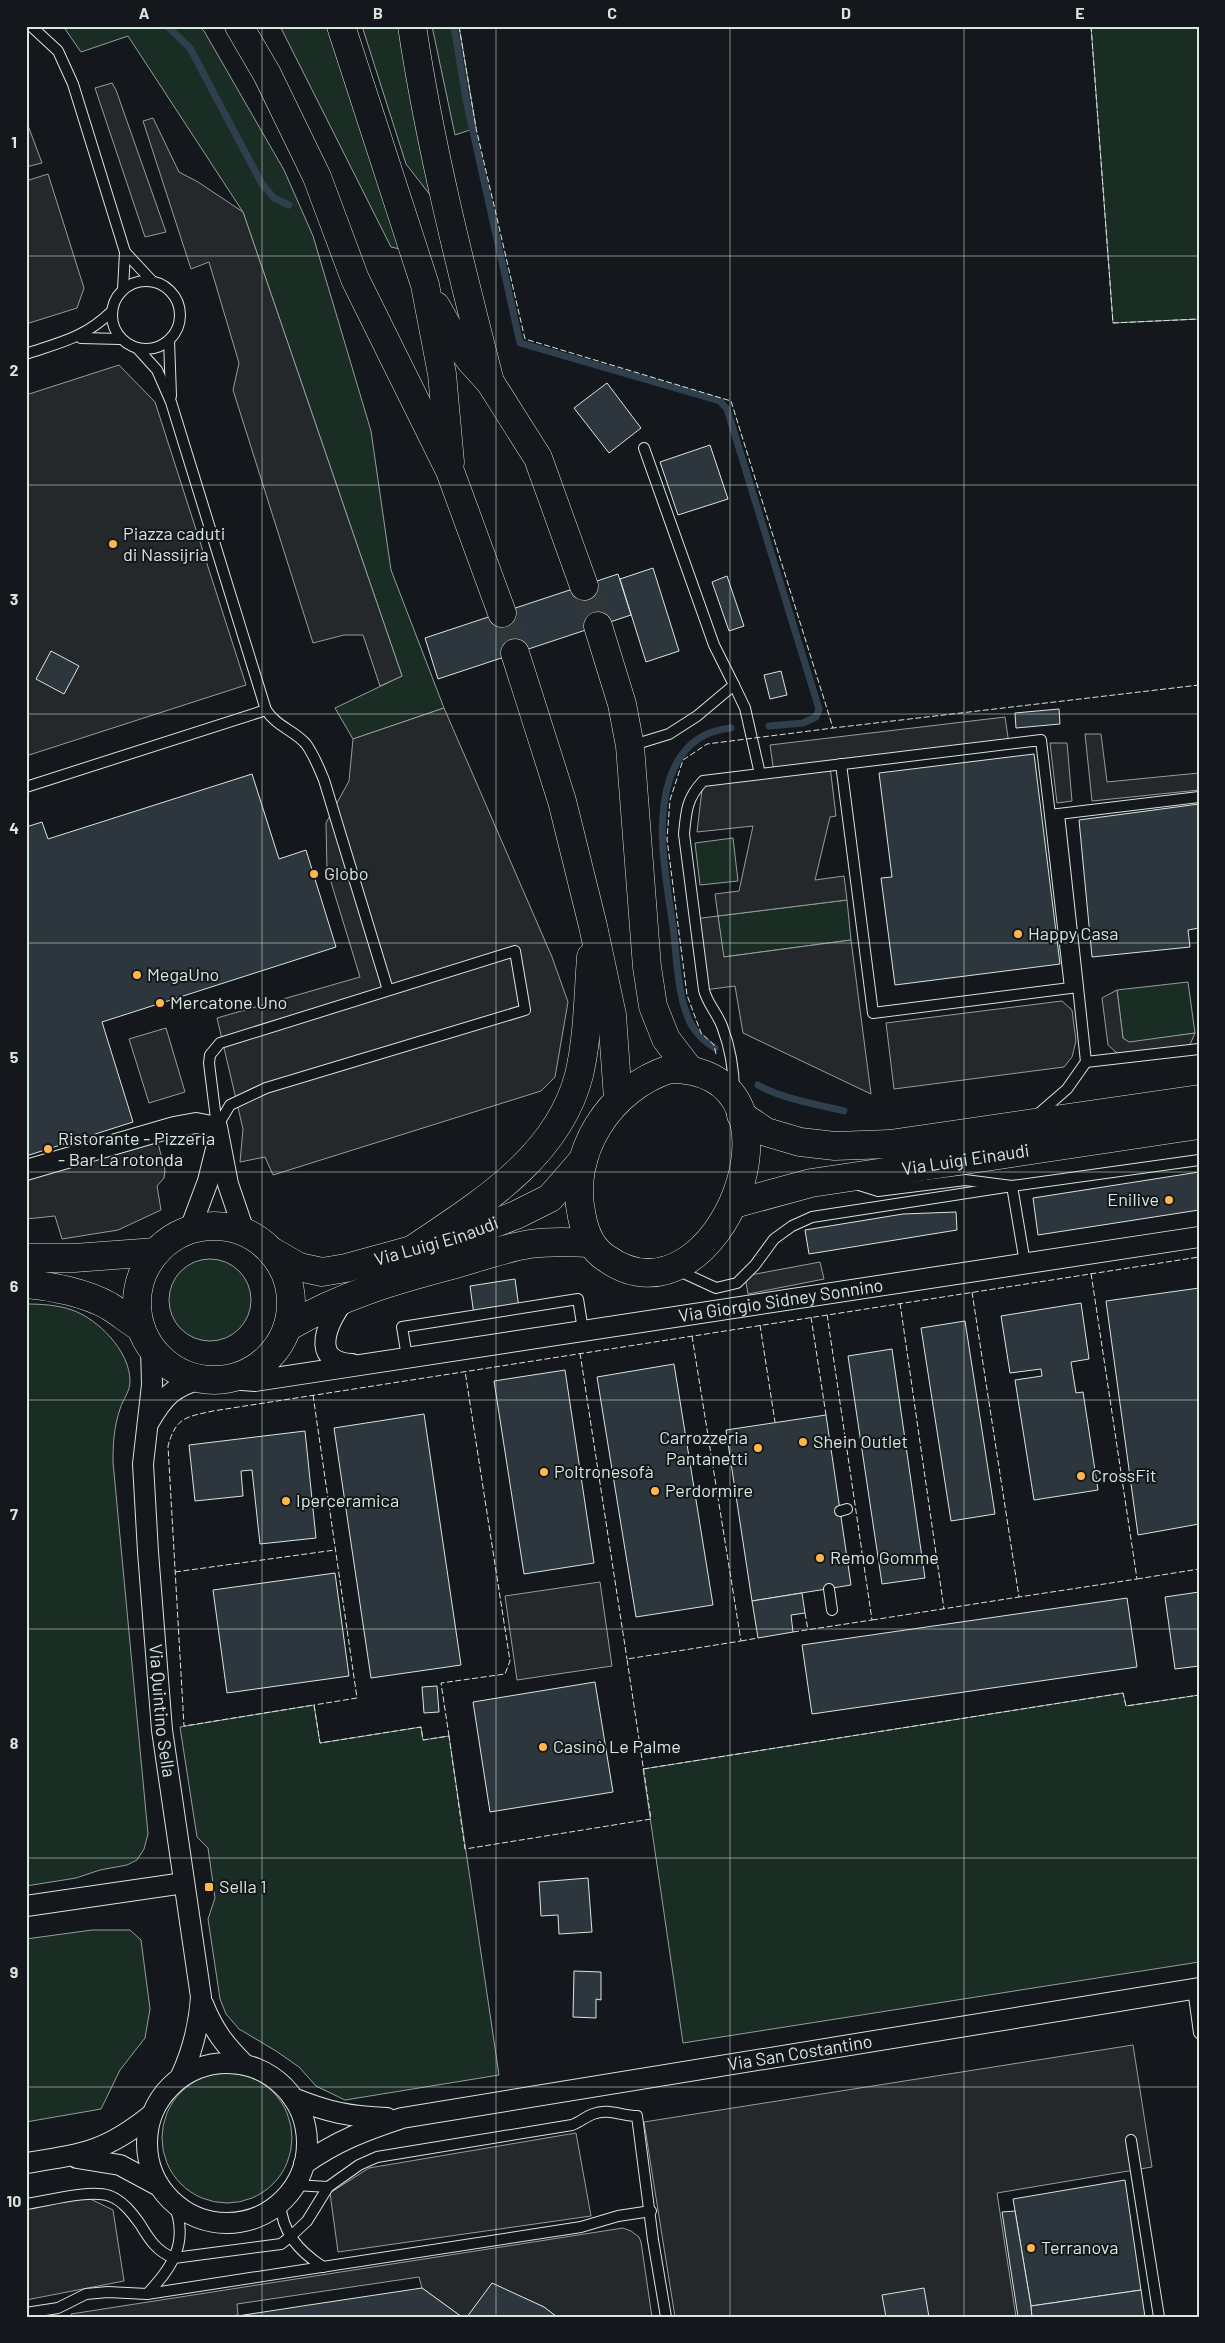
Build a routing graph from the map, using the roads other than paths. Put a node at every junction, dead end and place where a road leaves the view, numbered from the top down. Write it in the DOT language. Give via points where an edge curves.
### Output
graph roads {
  1 [pos="31,26"];
  2 [pos="239,26"];
  3 [pos="341,26"];
  4 [pos="412,26"];
  5 [pos="125,252"];
  6 [pos="152,281"];
  7 [pos="425,285"];
  8 [pos="123,289"];
  9 [pos="111,312"];
  10 [pos="75,338"];
  11 [pos="120,339"];
  12 [pos="169,340"];
  13 [pos="137,348"];
  14 [pos="26,354"];
  15 [pos="490,382"];
  16 [pos="171,402"];
  17 [pos="644,448"];
  18 [pos="450,471"];
  19 [pos="584,586"];
  20 [pos="502,613"];
  21 [pos="598,626"];
  22 [pos="515,654"];
  23 [pos="734,685"];
  24 [pos="266,710"];
  25 [pos="630,746"];
  26 [pos="842,764"];
  27 [pos="760,774"];
  28 [pos="26,787"];
  29 [pos="1199,797"];
  30 [pos="1055,814"];
  31 [pos="593,926"];
  32 [pos="1074,988"];
  33 [pos="388,990"];
  34 [pos="1199,1048"];
  35 [pos="1086,1062"];
  36 [pos="689,1069"];
  37 [pos="1199,1099"];
  38 [pos="618,1100"];
  39 [pos="738,1106"];
  40 [pos="1027,1124"];
  41 [pos="1199,1125"];
  42 [pos="218,1134"];
  43 [pos="583,1160"];
  44 [pos="1199,1160"];
  45 [pos="26,1170"];
  46 [pos="840,1179"];
  47 [pos="1012,1186"];
  48 [pos="734,1204"];
  49 [pos="190,1229"];
  50 [pos="244,1231"];
  51 [pos="1199,1237"];
  52 [pos="591,1243"];
  53 [pos="412,1250"];
  54 [pos="156,1252"];
  55 [pos="273,1252"];
  56 [pos="26,1258"];
  57 [pos="1025,1263"];
  58 [pos="672,1267"];
  59 [pos="26,1284"];
  60 [pos="348,1296"];
  61 [pos="288,1328"];
  62 [pos="583,1330"];
  63 [pos="146,1338"];
  64 [pos="407,1357"];
  65 [pos="362,1364"];
  66 [pos="201,1379"];
  67 [pos="229,1379"];
  68 [pos="148,1424"];
  69 [pos="829,1589"];
  70 [pos="832,1610"];
  71 [pos="184,1883"];
  72 [pos="26,1906"];
  73 [pos="1196,1989"];
  74 [pos="200,1997"];
  75 [pos="1199,2033"];
  76 [pos="245,2065"];
  77 [pos="182,2076"];
  78 [pos="293,2098"];
  79 [pos="151,2115"];
  80 [pos="402,2118"];
  81 [pos="1131,2140"];
  82 [pos="67,2156"];
  83 [pos="26,2163"];
  84 [pos="304,2164"];
  85 [pos="294,2185"];
  86 [pos="159,2186"];
  87 [pos="328,2187"];
  88 [pos="280,2202"];
  89 [pos="26,2204"];
  90 [pos="174,2204"];
  91 [pos="651,2212"];
  92 [pos="290,2237"];
  93 [pos="174,2258"];
  94 [pos="323,2267"];
  95 [pos="147,2294"];
  96 [pos="26,2313"];
  97 [pos="666,2317"];
  98 [pos="1159,2317"];
  1 -- 5 [label="lane" via="58,51 72,84"];
  2 -- 18 [label="main road" via="267,74 317,177 355,279"];
  3 -- 7 [label="main road"];
  4 -- 15 [label="main road" via="460,262"];
  5 -- 6 [label="lane"];
  5 -- 8 [label="lane"];
  6 -- 8 [label="lane" via="137,282"];
  6 -- 12 [label="lane" via="163,284 172,292 180,311 179,322"];
  7 -- 15 [label="main road" via="454,338"];
  7 -- 18 [label="main road" via="442,374"];
  8 -- 9 [label="lane" via="117,295"];
  9 -- 10 [label="lane" via="95,328"];
  9 -- 11 [label="lane"];
  10 -- 11 [label="lane" via="100,336"];
  10 -- 14 [label="lane"];
  11 -- 13 [label="lane"];
  12 -- 13 [label="lane" via="149,349"];
  12 -- 16 [label="lane"];
  13 -- 16 [label="lane" via="157,370"];
  15 -- 19 [label="main road" via="538,458"];
  16 -- 24 [label="lane"];
  17 -- 23 [label="lane" via="714,645"];
  18 -- 20 [label="main road"];
  21 -- 25 [label="main road" via="622,704"];
  22 -- 31 [label="main road" via="562,801"];
  23 -- 25 [label="lane" via="669,734"];
  23 -- 27 [label="lane" via="745,708"];
  24 -- 28 [label="lane"];
  24 -- 33 [label="lane" via="278,725 305,744 315,759"];
  25 -- 36 [label="main road" via="647,967 653,1006 666,1039"];
  26 -- 27 [label="lane"];
  26 -- 30 [label="lane" via="1041,740"];
  26 -- 32 [label="lane" via="872,1013"];
  27 -- 39 [label="lane" via="703,781 692,793 684,834 704,990 731,1057"];
  29 -- 30 [label="lane"];
  30 -- 32 [label="lane"];
  31 -- 38 [label="main road" via="612,1015"];
  31 -- 53 [label="main road" via="586,1032 579,1076 564,1114 545,1144 516,1174"];
  32 -- 35 [label="lane"];
  33 -- 42 [label="lane" via="220,1043 210,1055 209,1063"];
  33 -- 42 [label="lane" via="515,951 525,1010 266,1088 230,1105"];
  34 -- 35 [label="lane"];
  35 -- 40 [label="lane" via="1067,1089"];
  36 -- 38 [label="main road, Via Luigi Einaudi" via="654,1074"];
  36 -- 39 [label="main road, Via Luigi Einaudi" via="722,1084"];
  37 -- 40 [label="main road, Via Luigi Einaudi"];
  38 -- 43 [label="main road, Via Luigi Einaudi" via="591,1138"];
  39 -- 40 [label="main road, Via Luigi Einaudi" via="766,1132 800,1142 835,1146 890,1144"];
  39 -- 48 [label="main road, Via Luigi Einaudi" via="746,1134 746,1158"];
  41 -- 46 [label="main road, Via Luigi Einaudi"];
  42 -- 45 [label="street" via="196,1122"];
  42 -- 49 [label="street" via="208,1181"];
  42 -- 50 [label="street" via="228,1184"];
  43 -- 52 [label="main road, Via Luigi Einaudi" via="580,1208"];
  43 -- 53 [label="main road, Via Luigi Einaudi" via="550,1198 516,1215"];
  44 -- 47 [label="lane"];
  46 -- 47 [label="lane" via="878,1191 965,1180"];
  46 -- 48 [label="main road, Via Luigi Einaudi" via="802,1185"];
  47 -- 57 [label="lane"];
  47 -- 58 [label="lane" via="812,1217 774,1239 737,1282 716,1288"];
  48 -- 58 [label="main road, Via Luigi Einaudi" via="708,1242 690,1258"];
  49 -- 50 [label="main road, Via Luigi Einaudi" via="217,1225"];
  49 -- 54 [label="main road, Via Luigi Einaudi"];
  50 -- 55 [label="main road, Via Luigi Einaudi"];
  51 -- 57 [label="street, Via Giorgio Sidney Sonnino"];
  52 -- 58 [label="main road, Via Luigi Einaudi" via="604,1257 628,1270 655,1272"];
  52 -- 60 [label="main road, Via Luigi Einaudi" via="557,1241 530,1244"];
  53 -- 55 [label="main road, Via Luigi Einaudi" via="322,1272 299,1268"];
  54 -- 56 [label="main road"];
  54 -- 63 [label="main road, Via Luigi Einaudi" via="147,1265 139,1288 138,1315"];
  55 -- 61 [label="main road, Via Luigi Einaudi" via="281,1263 290,1288 292,1301"];
  57 -- 62 [label="street, Via Giorgio Sidney Sonnino"];
  59 -- 63 [label="main road, Via Luigi Einaudi" via="107,1305"];
  60 -- 61 [label="main road, Via Luigi Einaudi"];
  60 -- 65 [label="street, Via Giorgio Sidney Sonnino" via="330,1319 327,1352 332,1359 342,1363"];
  61 -- 67 [label="main road, Via Luigi Einaudi" via="266,1361 243,1375"];
  62 -- 64 [label="street, Via Giorgio Sidney Sonnino"];
  62 -- 64 [label="lane" via="578,1299 402,1328"];
  63 -- 66 [label="main road, Via Luigi Einaudi" via="171,1367"];
  63 -- 68 [label="street, Via Quintino Sella" via="152,1385"];
  64 -- 65 [label="street, Via Giorgio Sidney Sonnino"];
  65 -- 67 [label="street, Via Giorgio Sidney Sonnino" via="255,1381"];
  66 -- 67 [label="main road, Via Luigi Einaudi"];
  66 -- 68 [label="street, Via Quintino Sella" via="172,1392 160,1403"];
  68 -- 71 [label="street, Via Quintino Sella" via="144,1464 150,1579 162,1730"];
  69 -- 70 [label="lane"];
  71 -- 72 [label="street"];
  71 -- 74 [label="street, Via Quintino Sella"];
  73 -- 75 [label="lane"];
  73 -- 80 [label="street, Via San Costantino"];
  74 -- 76 [label="street, Via Quintino Sella" via="224,2045"];
  74 -- 77 [label="street, Via Quintino Sella" via="198,2027"];
  76 -- 77 [label="street, Via San Costantino" via="212,2064"];
  76 -- 78 [label="street, Via San Costantino" via="277,2080"];
  77 -- 79 [label="street, Via San Costantino" via="169,2087"];
  78 -- 80 [label="street, Via San Costantino" via="326,2111 356,2117"];
  78 -- 84 [label="street, Via San Costantino" via="305,2130"];
  79 -- 82 [label="street, Via San Costantino" via="113,2142 94,2151"];
  79 -- 86 [label="street, Via San Costantino" via="146,2144 148,2159"];
  80 -- 84 [label="street, Via San Costantino" via="355,2133"];
  81 -- 98 [label="lane"];
  82 -- 83 [label="street, Via San Costantino"];
  82 -- 86 [label="street, Via San Costantino" via="120,2165"];
  84 -- 85 [label="street, Via San Costantino"];
  85 -- 87 [label="lane"];
  85 -- 88 [label="street, Via San Costantino"];
  86 -- 90 [label="street, Via San Costantino"];
  87 -- 91 [label="lane" via="359,2165 377,2157 572,2125 594,2113 607,2111 637,2116"];
  87 -- 92 [label="lane" via="307,2221"];
  88 -- 90 [label="street, Via San Costantino" via="264,2214 246,2221 227,2223 208,2221"];
  88 -- 92 [label="lane" via="284,2226"];
  89 -- 93 [label="lane" via="92,2194 109,2196 134,2215 163,2254"];
  90 -- 93 [label="lane" via="181,2230"];
  91 -- 94 [label="lane" via="618,2216 581,2227"];
  91 -- 97 [label="lane"];
  92 -- 93 [label="lane" via="281,2244"];
  92 -- 94 [label="lane" via="306,2256"];
  93 -- 95 [label="lane"];
  94 -- 95 [label="lane"];
  95 -- 96 [label="lane" via="86,2294 58,2308"];
}
